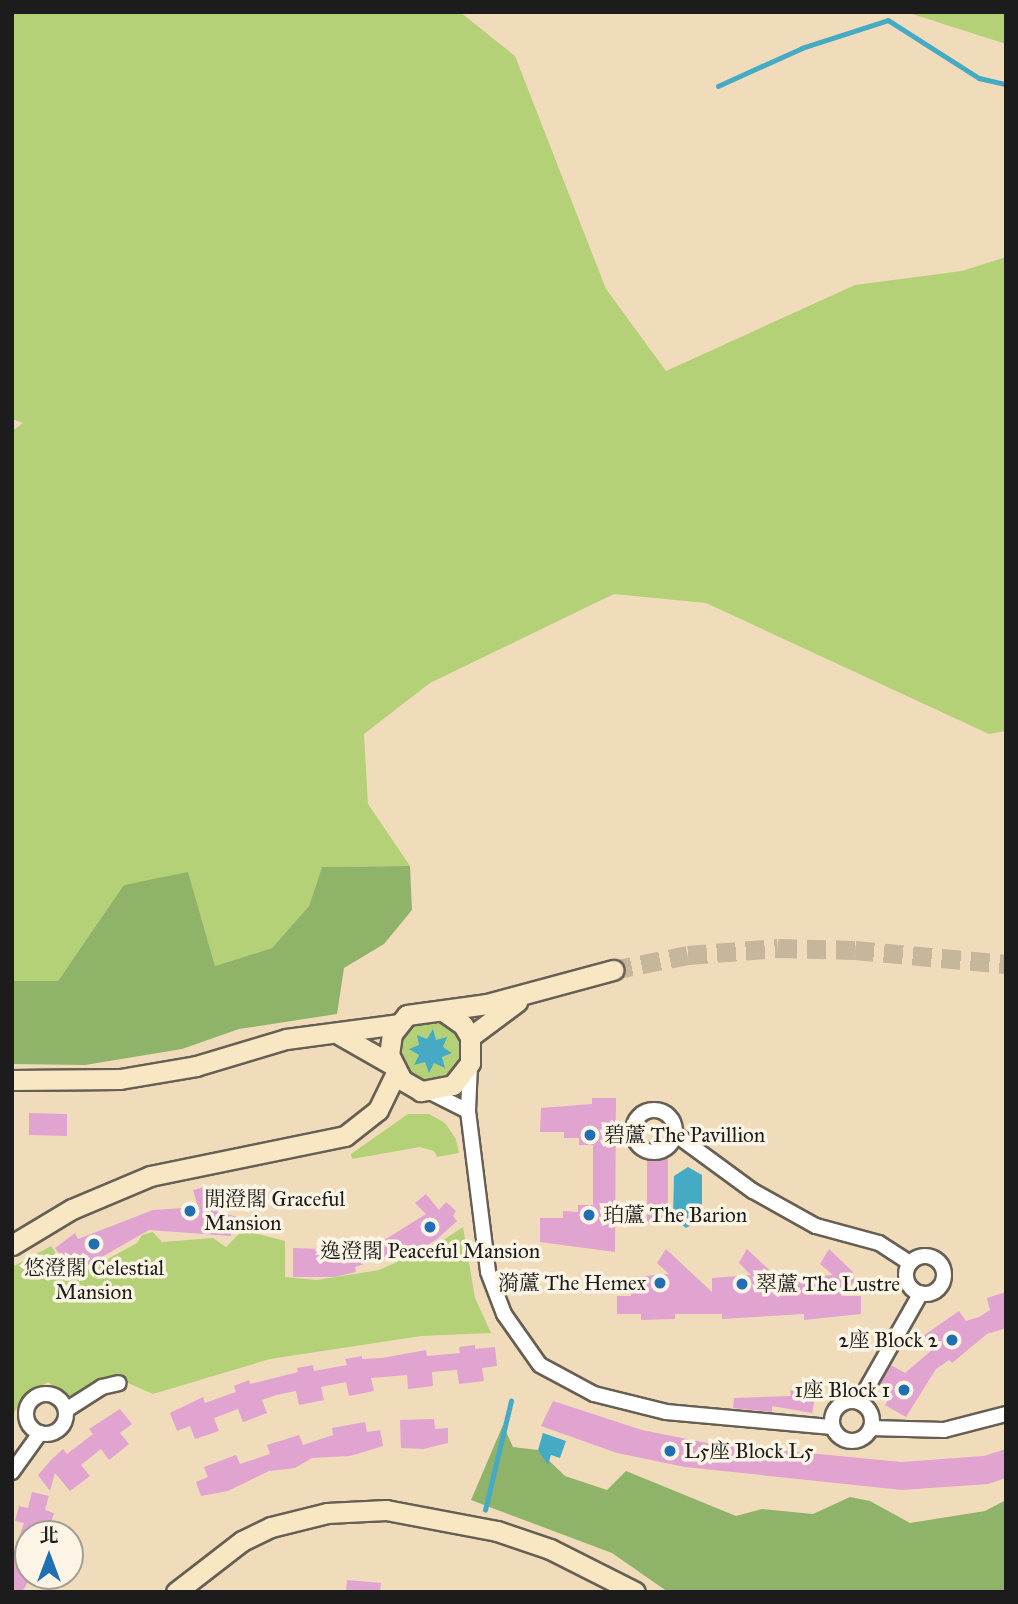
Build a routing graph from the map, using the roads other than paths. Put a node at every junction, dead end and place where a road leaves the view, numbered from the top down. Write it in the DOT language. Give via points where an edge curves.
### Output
graph roads {
  1 [pos="613,970"];
  2 [pos="550,986"];
  3 [pos="443,1011"];
  4 [pos="398,1024"];
  5 [pos="336,1034"];
  6 [pos="470,1037"];
  7 [pos="470,1063"];
  8 [pos="393,1069"];
  9 [pos="12,1080"];
  10 [pos="427,1092"];
  11 [pos="378,1110"];
  12 [pos="468,1111"];
  13 [pos="675,1134"];
  14 [pos="12,1245"];
  15 [pos="910,1263"];
  16 [pos="921,1293"];
  17 [pos="119,1383"];
  18 [pos="859,1402"];
  19 [pos="66,1410"];
  20 [pos="1006,1414"];
  21 [pos="832,1427"];
  22 [pos="871,1428"];
  23 [pos="40,1433"];
  24 [pos="12,1472"];
  25 [pos="176,1592"];
  26 [pos="635,1592"];
  1 -- 2 [label="street"];
  2 -- 3 [label="street"];
  2 -- 6 [label="street" via="498,1013"];
  3 -- 4 [label="street" via="418,1010"];
  3 -- 6 [label="street" via="463,1025"];
  4 -- 5 [label="street"];
  4 -- 8 [label="street" via="389,1046"];
  5 -- 8 [label="street"];
  5 -- 9 [label="street" via="286,1039 196,1066 120,1079"];
  6 -- 7 [label="street"];
  7 -- 10 [label="street" via="453,1085"];
  7 -- 12 [label="street"];
  8 -- 10 [label="street"];
  8 -- 11 [label="street"];
  10 -- 11 [label="street"];
  10 -- 12 [label="street"];
  11 -- 14 [label="street" via="345,1136 323,1143 193,1165 124,1186 72,1209"];
  12 -- 21 [label="street" via="494,1293 540,1365 594,1394 666,1412"];
  13 -- 15 [label="street" via="753,1191 816,1226 879,1243"];
  15 -- 16 [label="street" via="907,1281"];
  15 -- 16 [label="street" via="926,1256 937,1261 943,1271 938,1288"];
  16 -- 18 [label="street"];
  17 -- 19 [label="street" via="102,1387"];
  18 -- 21 [label="street" via="839,1405"];
  18 -- 22 [label="street" via="869,1410"];
  19 -- 23 [label="street" via="59,1429"];
  19 -- 23 [label="street" via="53,1395 34,1397 27,1407 27,1420"];
  20 -- 22 [label="street" via="944,1430"];
  21 -- 22 [label="street" via="850,1441 862,1438"];
  23 -- 24 [label="street"];
  25 -- 26 [label="street" via="242,1541 271,1527 327,1513 386,1510 497,1531 550,1549"];
}
